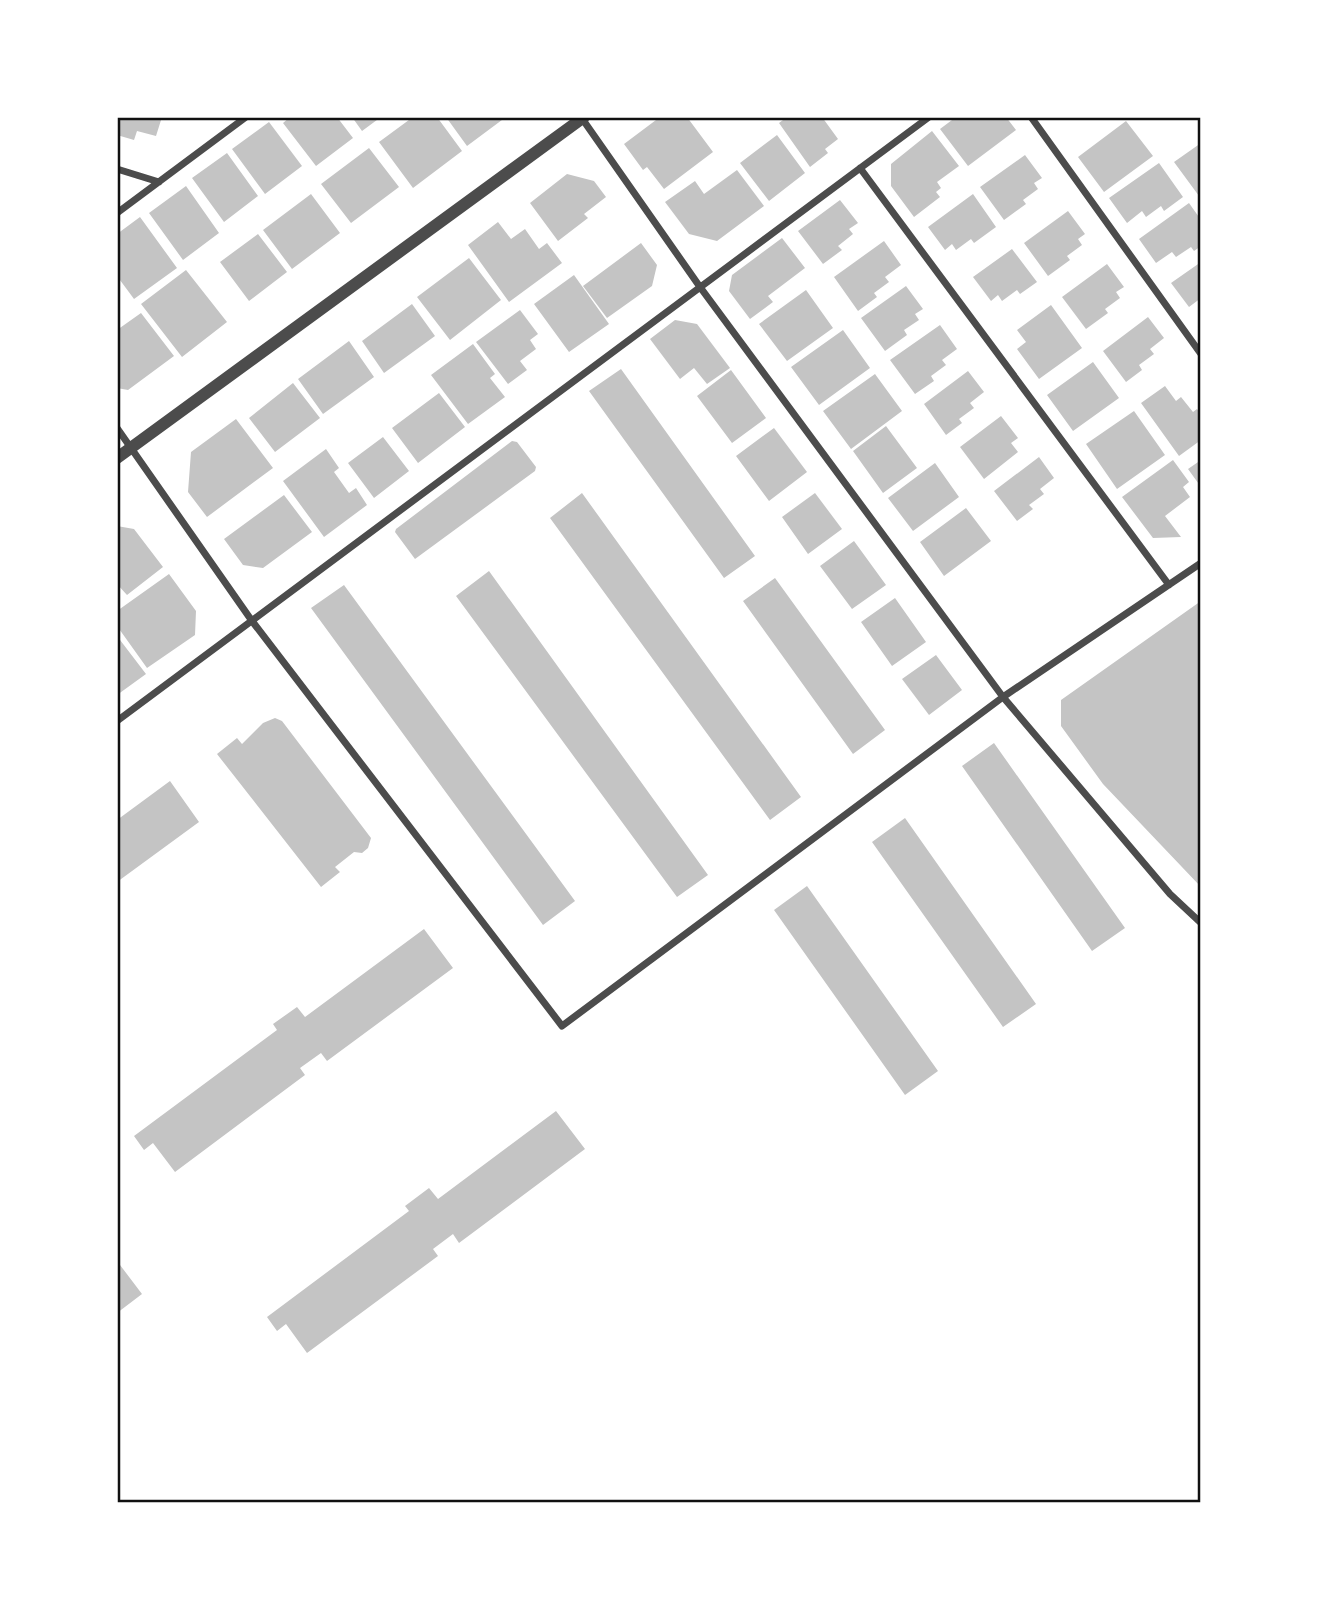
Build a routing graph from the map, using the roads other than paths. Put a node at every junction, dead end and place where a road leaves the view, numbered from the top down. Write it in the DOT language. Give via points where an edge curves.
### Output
graph roads {
  1 [pos="246,117"];
  2 [pos="929,117"];
  3 [pos="1031,117"];
  4 [pos="582,118"];
  5 [pos="860,168"];
  6 [pos="117,169"];
  7 [pos="159,182"];
  8 [pos="117,213"];
  9 [pos="701,287"];
  10 [pos="1201,354"];
  11 [pos="117,428"];
  12 [pos="132,448"];
  13 [pos="117,458"];
  14 [pos="1201,563"];
  15 [pos="1169,585"];
  16 [pos="252,621"];
  17 [pos="1003,697"];
  18 [pos="117,721"];
  19 [pos="1201,923"];
  1 -- 7 [label="street"];
  2 -- 5 [label="street"];
  3 -- 10 [label="street"];
  4 -- 9 [label="street"];
  4 -- 12 [label="street"];
  5 -- 9 [label="street"];
  5 -- 15 [label="street"];
  6 -- 7 [label="street"];
  7 -- 8 [label="street"];
  9 -- 16 [label="street"];
  9 -- 17 [label="street"];
  11 -- 12 [label="street"];
  12 -- 13 [label="street"];
  12 -- 16 [label="street"];
  14 -- 15 [label="street"];
  15 -- 17 [label="street"];
  16 -- 17 [label="street" via="562,1026"];
  16 -- 18 [label="street"];
  17 -- 19 [label="street" via="1170,894"];
}
